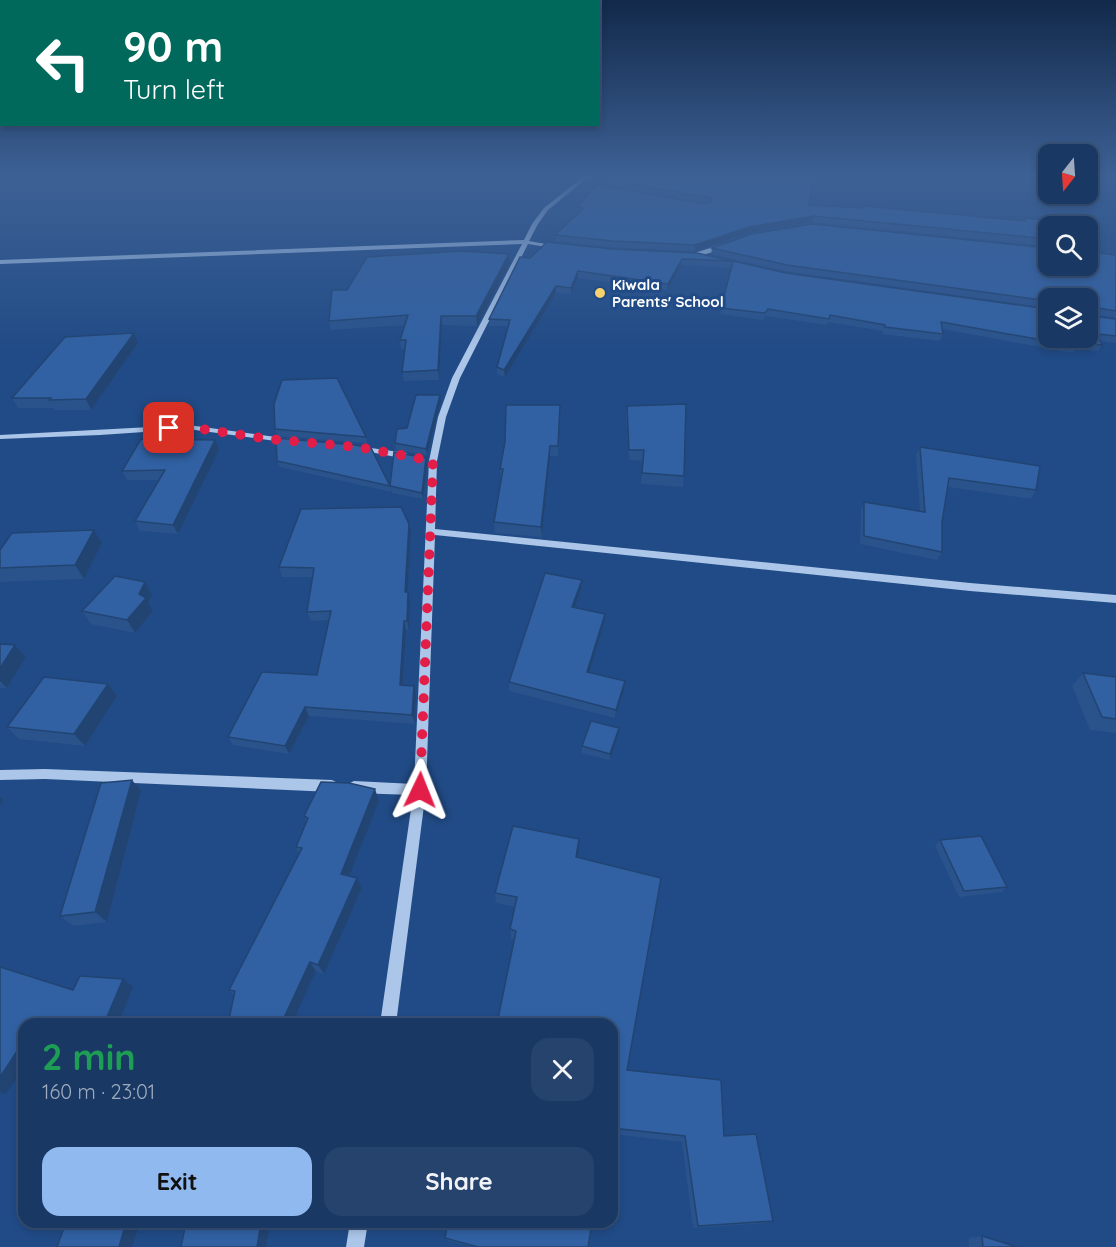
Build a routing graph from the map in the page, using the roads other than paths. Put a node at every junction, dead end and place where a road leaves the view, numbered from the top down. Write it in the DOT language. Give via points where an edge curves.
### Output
graph roads {
  1 [pos="531,235"];
  2 [pos="748,237"];
  3 [pos="528,242"];
  4 [pos="568,248"];
  5 [pos="677,254"];
  6 [pos="696,255"];
  7 [pos="716,260"];
  8 [pos="0,262"];
  9 [pos="0,437"];
  10 [pos="302,442"];
  11 [pos="346,446"];
  12 [pos="411,457"];
  13 [pos="429,531"];
  14 [pos="1116,598"];
  15 [pos="0,775"];
  16 [pos="420,790"];
  17 [pos="389,1018"];
  18 [pos="358,1228"];
  19 [pos="355,1247"];
  1 -- 3 [label="street"];
  2 -- 6 [label="street"];
  3 -- 4 [label="street"];
  3 -- 8 [label="street"];
  3 -- 13 [label="street" via="456,378 442,417 428,460"];
  5 -- 6 [label="street"];
  6 -- 7 [label="street"];
  9 -- 10 [label="street" via="188,427"];
  11 -- 12 [label="street"];
  13 -- 14 [label="street" via="970,587"];
  13 -- 16 [label="street"];
  15 -- 16 [label="street"];
  16 -- 17 [label="street"];
  18 -- 19 [label="street"];
}
